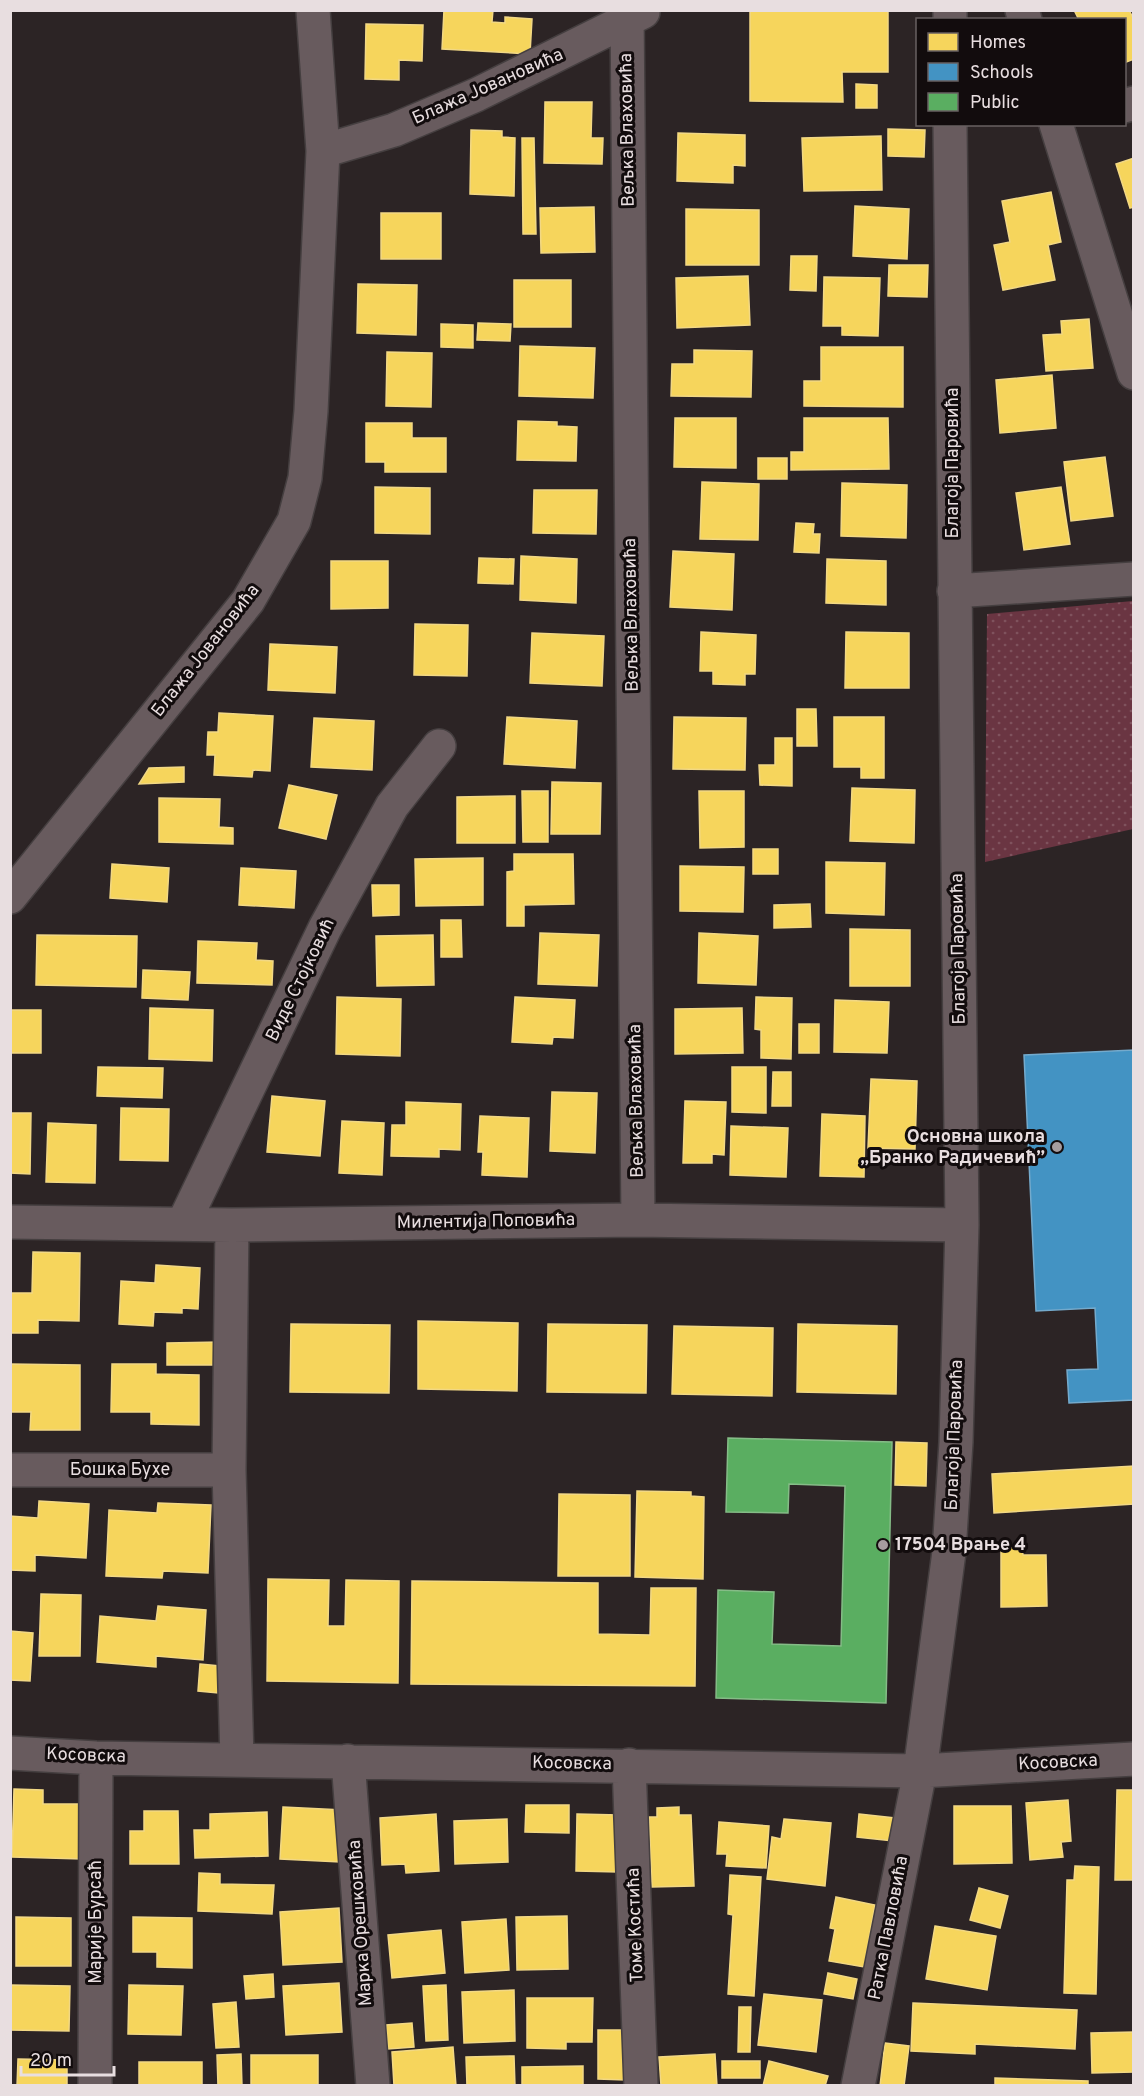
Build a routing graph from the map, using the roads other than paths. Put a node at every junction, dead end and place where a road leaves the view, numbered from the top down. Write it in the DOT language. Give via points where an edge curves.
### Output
graph roads {
  1 [pos="313,10"];
  2 [pos="633,14"];
  3 [pos="951,126"];
  4 [pos="1060,126"];
  5 [pos="323,151"];
  6 [pos="1134,373"];
  7 [pos="1134,579"];
  8 [pos="954,591"];
  9 [pos="439,746"];
  10 [pos="10,897"];
  11 [pos="638,1220"];
  12 [pos="10,1222"];
  13 [pos="183,1224"];
  14 [pos="232,1225"];
  15 [pos="962,1225"];
  16 [pos="10,1470"];
  17 [pos="229,1470"];
  18 [pos="10,1753"];
  19 [pos="96,1758"];
  20 [pos="237,1759"];
  21 [pos="1134,1759"];
  22 [pos="348,1761"];
  23 [pos="629,1765"];
  24 [pos="920,1771"];
  25 [pos="95,2085"];
  26 [pos="373,2085"];
  27 [pos="641,2085"];
  28 [pos="858,2085"];
  1 -- 5 [label="street, Блажа Јовановића"];
  2 -- 5 [label="street, Блажа Јовановића" via="476,95 404,125"];
  2 -- 11 [label="street, Вељка Влаховића"];
  3 -- 8 [label="street, Благоја Паровића"];
  4 -- 6 [label="street"];
  5 -- 10 [label="street, Блажа Јовановића" via="311,411 305,478 294,520 248,601"];
  7 -- 8 [label="street"];
  8 -- 15 [label="street, Благоја Паровића"];
  9 -- 13 [label="street, Виде Стојковић" via="392,806 325,928"];
  11 -- 14 [label="street, Милентија Поповића"];
  11 -- 15 [label="street, Милентија Поповића"];
  12 -- 13 [label="street, Милентија Поповића"];
  13 -- 14 [label="street, Милентија Поповића"];
  14 -- 17 [label="street"];
  15 -- 24 [label="street, Благоја Паровића" via="950,1552"];
  16 -- 17 [label="street, Бошка Бухе"];
  17 -- 20 [label="street"];
  18 -- 19 [label="street, Косовска"];
  19 -- 20 [label="street, Косовска"];
  19 -- 25 [label="street, Марије Бурсаћ"];
  20 -- 22 [label="street, Косовска"];
  21 -- 24 [label="street, Косовска"];
  22 -- 23 [label="street, Косовска"];
  22 -- 26 [label="street, Марка Орешковића"];
  23 -- 24 [label="street, Косовска"];
  23 -- 27 [label="street, Томе Костића"];
  24 -- 28 [label="street, Ратка Павловића"];
}
